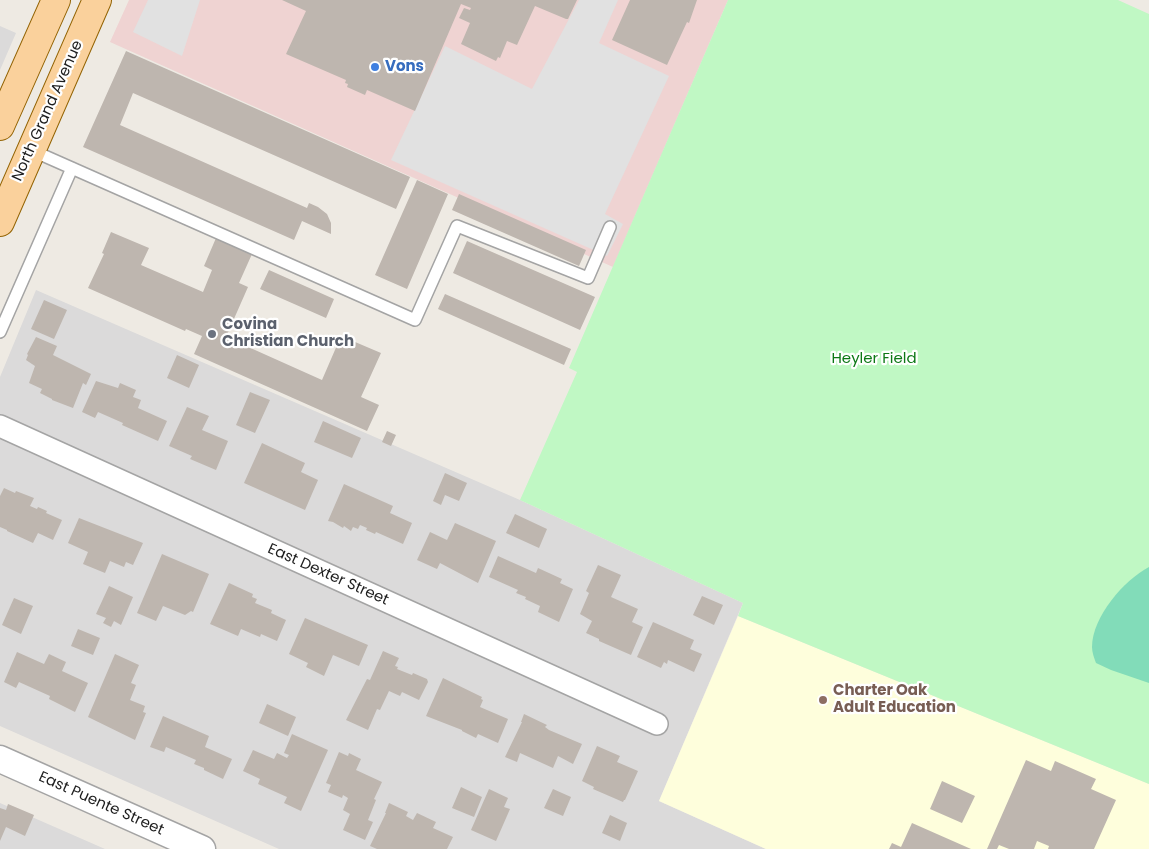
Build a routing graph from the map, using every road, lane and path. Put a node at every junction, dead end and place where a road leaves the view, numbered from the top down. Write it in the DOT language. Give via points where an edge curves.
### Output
graph roads {
  1 [pos="56,0"];
  2 [pos="97,0"];
  3 [pos="0,126"];
  4 [pos="31,150"];
  5 [pos="72,168"];
  6 [pos="0,222"];
  7 [pos="610,227"];
  8 [pos="0,332"];
  9 [pos="0,426"];
  10 [pos="657,724"];
  11 [pos="0,759"];
  12 [pos="202,849"];
  1 -- 3 [label="main road"];
  2 -- 4 [label="main road, North Grand Avenue"];
  4 -- 5 [label="lane"];
  4 -- 6 [label="main road, North Grand Avenue"];
  5 -- 7 [label="lane" via="415,320 457,226 588,278"];
  5 -- 8 [label="lane"];
  9 -- 10 [label="street, East Dexter Street"];
  11 -- 12 [label="street, East Puente Street"];
}
